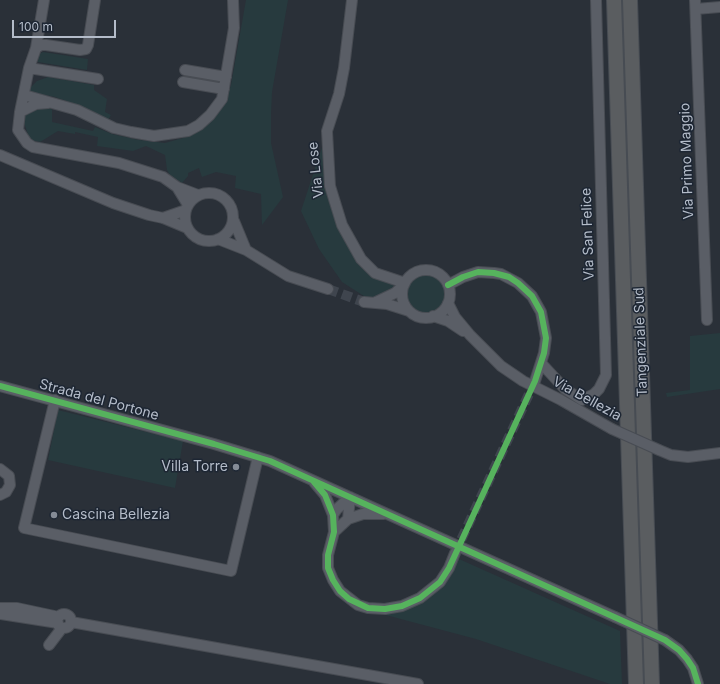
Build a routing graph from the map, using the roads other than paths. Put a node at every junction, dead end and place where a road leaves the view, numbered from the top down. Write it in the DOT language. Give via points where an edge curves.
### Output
graph roads {
  1 [pos="44,0"];
  2 [pos="95,0"];
  3 [pos="233,0"];
  4 [pos="352,0"];
  5 [pos="596,0"];
  6 [pos="614,0"];
  7 [pos="630,0"];
  8 [pos="695,5"];
  9 [pos="720,7"];
  10 [pos="36,48"];
  11 [pos="29,68"];
  12 [pos="185,70"];
  13 [pos="226,77"];
  14 [pos="98,79"];
  15 [pos="183,82"];
  16 [pos="224,89"];
  17 [pos="24,95"];
  18 [pos="54,102"];
  19 [pos="20,112"];
  20 [pos="0,155"];
  21 [pos="177,187"];
  22 [pos="198,195"];
  23 [pos="187,207"];
  24 [pos="163,218"];
  25 [pos="234,221"];
  26 [pos="187,228"];
  27 [pos="218,239"];
  28 [pos="246,250"];
  29 [pos="404,284"];
  30 [pos="448,285"];
  31 [pos="328,289"];
  32 [pos="364,302"];
  33 [pos="376,302"];
  34 [pos="448,303"];
  35 [pos="410,312"];
  36 [pos="433,316"];
  37 [pos="707,320"];
  38 [pos="470,335"];
  39 [pos="541,363"];
  40 [pos="535,381"];
  41 [pos="0,386"];
  42 [pos="55,400"];
  43 [pos="720,453"];
  44 [pos="258,457"];
  45 [pos="0,469"];
  46 [pos="313,480"];
  47 [pos="0,495"];
  48 [pos="350,497"];
  49 [pos="388,514"];
  50 [pos="334,515"];
  51 [pos="348,519"];
  52 [pos="334,532"];
  53 [pos="455,554"];
  54 [pos="0,608"];
  55 [pos="0,614"];
  56 [pos="62,623"];
  57 [pos="49,645"];
  58 [pos="418,684"];
  59 [pos="636,684"];
  60 [pos="652,684"];
  61 [pos="698,684"];
  1 -- 10 [label="street"];
  2 -- 10 [label="street" via="86,49 46,45"];
  3 -- 13 [label="street" via="234,28"];
  4 -- 29 [label="street, Via Lose" via="344,68 327,131 330,186 342,225 361,259 375,273"];
  5 -- 39 [label="street, Via San Felice" via="606,375 599,389 582,400 565,389"];
  6 -- 59 [label="highway, Tangenziale Sud"];
  7 -- 60 [label="highway, Tangenziale Sud"];
  8 -- 9 [label="street"];
  8 -- 37 [label="street, Via Primo Maggio"];
  10 -- 11 [label="street"];
  11 -- 14 [label="street"];
  11 -- 17 [label="street"];
  12 -- 13 [label="street"];
  13 -- 16 [label="street"];
  15 -- 16 [label="street"];
  16 -- 18 [label="street" via="222,99 199,125 188,131 154,136 114,128"];
  17 -- 18 [label="street"];
  17 -- 19 [label="street"];
  18 -- 19 [label="street" via="36,104"];
  19 -- 21 [label="street" via="18,130 33,147 119,163 163,177"];
  20 -- 24 [label="street" via="113,203"];
  21 -- 22 [label="street"];
  21 -- 23 [label="street"];
  22 -- 23 [label="street"];
  22 -- 25 [label="street" via="213,192 227,199 232,206"];
  23 -- 24 [label="street"];
  23 -- 26 [label="street"];
  24 -- 26 [label="street"];
  25 -- 27 [label="street" via="228,233"];
  25 -- 28 [label="street"];
  26 -- 27 [label="street" via="199,239"];
  27 -- 28 [label="street"];
  28 -- 31 [label="street" via="288,276"];
  29 -- 30 [label="street, Via Bellezia" via="409,277 424,270 438,273"];
  29 -- 33 [label="street, Via Bellezia" via="394,293"];
  29 -- 35 [label="street" via="402,297"];
  30 -- 34 [label="street"];
  30 -- 39 [label="street" via="478,272 501,274 518,283 532,296 544,321 546,338"];
  32 -- 33 [label="street, Via Bellezia"];
  33 -- 35 [label="street, Via Bellezia" via="398,306"];
  34 -- 36 [label="street" via="441,313"];
  34 -- 38 [label="street, Via Bellezia"];
  35 -- 36 [label="street, Via Bellezia" via="426,318"];
  36 -- 38 [label="street, Via Bellezia" via="448,321"];
  38 -- 43 [label="street, Via Bellezia, bridge" via="501,366 523,381 612,430 671,455 688,457"];
  39 -- 40 [label="street"];
  41 -- 42 [label="street, Strada del Portone"];
  42 -- 44 [label="street, Strada del Portone"];
  42 -- 44 [label="street, Strada del Portone" via="24,528 231,571"];
  44 -- 46 [label="street, Strada del Portone"];
  45 -- 47 [label="street" via="9,476 10,485 6,492"];
  46 -- 48 [label="street, Strada del Portone"];
  46 -- 50 [label="street" via="325,495"];
  48 -- 49 [label="street, Strada del Portone"];
  48 -- 50 [label="street"];
  48 -- 51 [label="street"];
  49 -- 51 [label="street" via="363,514"];
  49 -- 61 [label="street, Strada del Portone, bridge" via="665,640 679,650 687,660 693,668"];
  50 -- 52 [label="street"];
  51 -- 52 [label="street"];
  52 -- 53 [label="street" via="328,555 328,568 333,580 349,600 368,608 402,606 420,598 440,582"];
  54 -- 56 [label="street" via="17,608"];
  55 -- 56 [label="street"];
  56 -- 57 [label="street"];
  56 -- 58 [label="street"];
}
